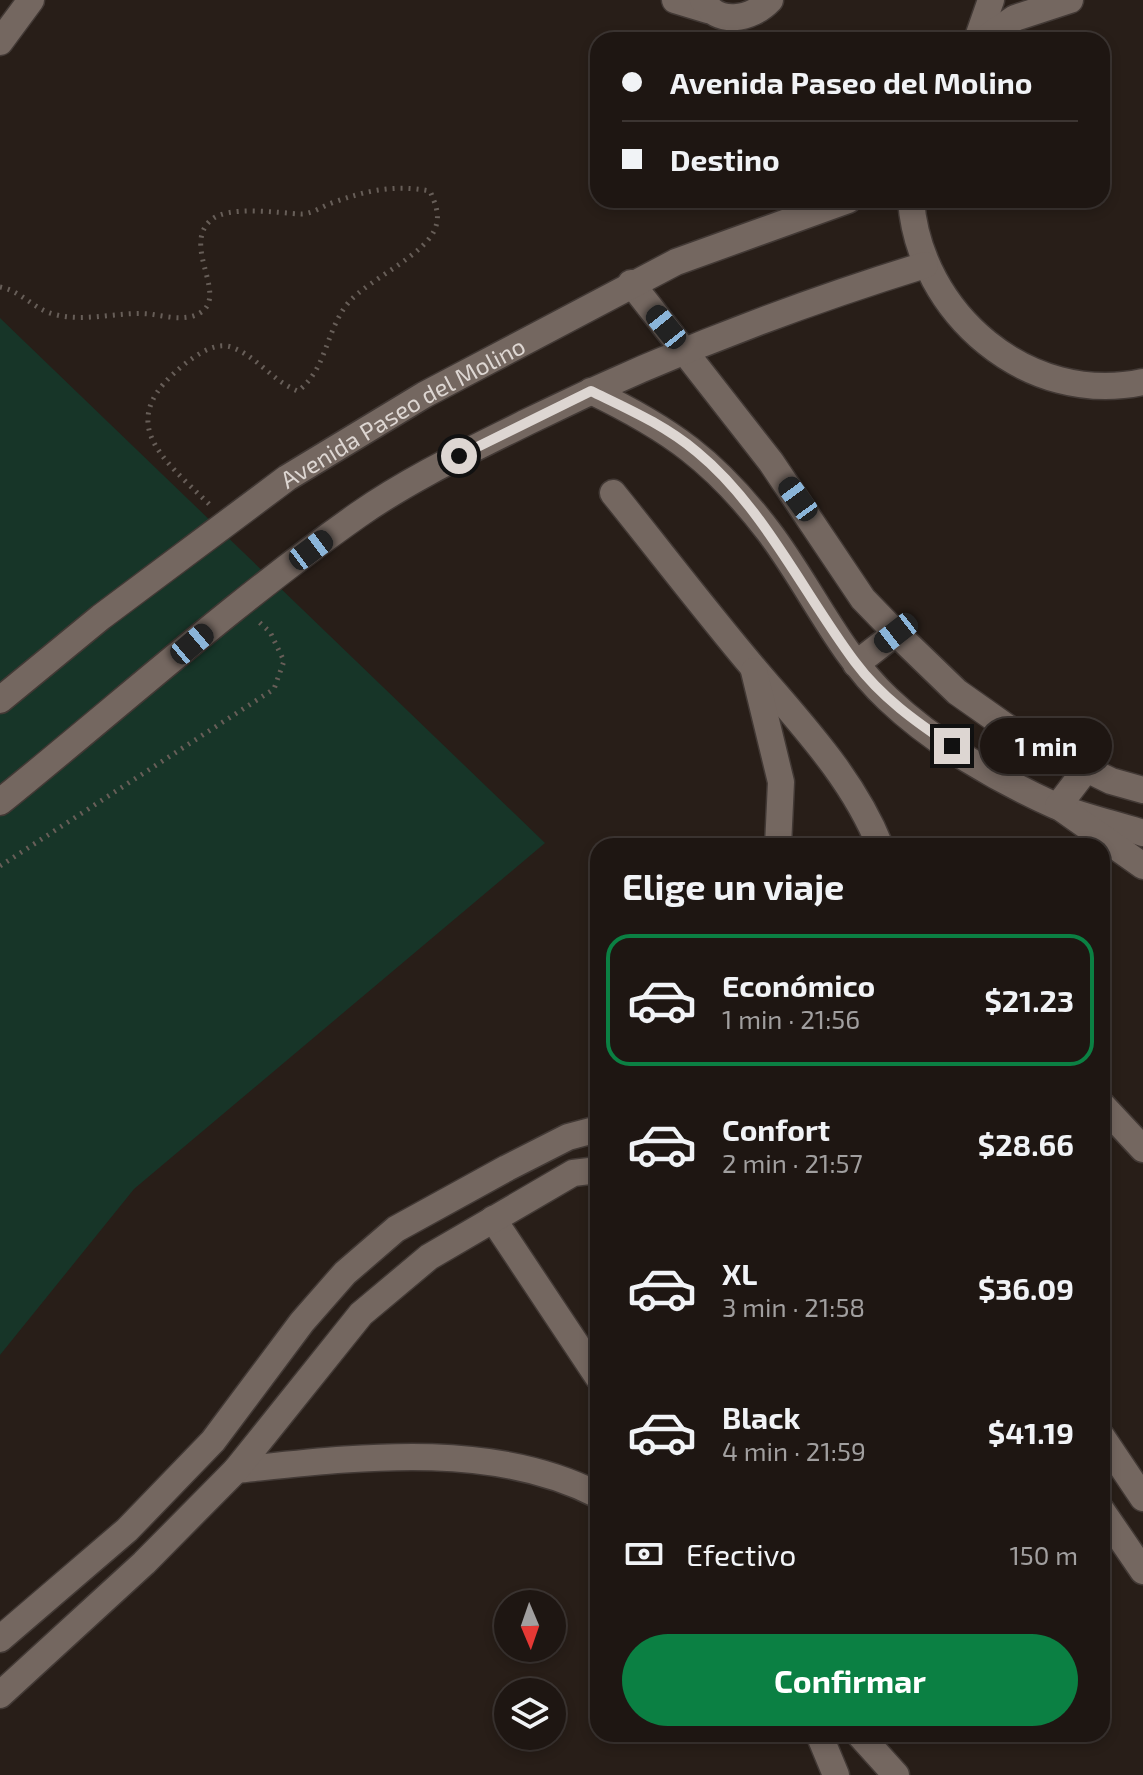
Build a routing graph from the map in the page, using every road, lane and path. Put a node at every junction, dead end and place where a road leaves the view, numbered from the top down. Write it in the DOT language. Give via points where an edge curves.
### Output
graph roads {
  1 [pos="31,0"];
  2 [pos="675,0"];
  3 [pos="770,0"];
  4 [pos="991,0"];
  5 [pos="1070,0"];
  6 [pos="706,5"];
  7 [pos="982,32"];
  8 [pos="993,32"];
  9 [pos="0,42"];
  10 [pos="824,208"];
  11 [pos="912,208"];
  12 [pos="925,265"];
  13 [pos="631,283"];
  14 [pos="0,287"];
  15 [pos="684,349"];
  16 [pos="1141,386"];
  17 [pos="591,391"];
  18 [pos="613,493"];
  19 [pos="228,522"];
  20 [pos="238,605"];
  21 [pos="896,633"];
  22 [pos="856,664"];
  23 [pos="753,668"];
  24 [pos="0,700"];
  25 [pos="1087,768"];
  26 [pos="1143,790"];
  27 [pos="0,802"];
  28 [pos="1058,806"];
  29 [pos="1143,833"];
  30 [pos="778,838"];
  31 [pos="875,838"];
  32 [pos="1103,838"];
  33 [pos="1110,843"];
  34 [pos="0,866"];
  35 [pos="1143,866"];
  36 [pos="1110,1114"];
  37 [pos="590,1122"];
  38 [pos="590,1131"];
  39 [pos="568,1137"];
  40 [pos="1143,1149"];
  41 [pos="586,1172"];
  42 [pos="493,1219"];
  43 [pos="590,1365"];
  44 [pos="1110,1449"];
  45 [pos="236,1470"];
  46 [pos="590,1492"];
  47 [pos="1143,1498"];
  48 [pos="1110,1523"];
  49 [pos="1143,1571"];
  50 [pos="0,1639"];
  51 [pos="0,1695"];
  52 [pos="822,1742"];
  53 [pos="866,1742"];
  54 [pos="836,1775"];
  55 [pos="896,1775"];
  1 -- 9 [label="street"];
  2 -- 6 [label="street"];
  3 -- 6 [label="street" via="739,18 721,17"];
  4 -- 7 [label="street"];
  5 -- 8 [label="street" via="1015,18"];
  10 -- 13 [label="street, Avenida Paseo del Molino" via="733,239"];
  11 -- 12 [label="street"];
  12 -- 15 [label="street"];
  12 -- 16 [label="street" via="959,320 1010,362 1073,384"];
  13 -- 15 [label="street"];
  13 -- 19 [label="street, Avenida Paseo del Molino" via="424,395 287,478"];
  14 -- 19 [label="path" via="13,289 50,314 69,318 125,313 194,316 207,307 212,290 201,259 201,239 210,221 224,212 306,214 375,189 430,191 437,208 436,227 426,243 348,303 313,380 298,391 279,384 228,346 204,350 160,384 148,409 150,438"];
  15 -- 17 [label="street"];
  15 -- 21 [label="street" via="812,518 863,599"];
  17 -- 20 [label="street" via="432,469 359,514"];
  17 -- 22 [label="street" via="652,420 698,453 769,532"];
  18 -- 23 [label="street"];
  19 -- 24 [label="street, Avenida Paseo del Molino"];
  20 -- 27 [label="street"];
  20 -- 34 [label="path" via="270,632 284,661 274,689"];
  21 -- 22 [label="street"];
  21 -- 25 [label="street" via="982,710 1021,737"];
  22 -- 28 [label="street" via="888,699 931,732 994,774"];
  23 -- 30 [label="street" via="781,782"];
  23 -- 31 [label="street" via="835,767"];
  25 -- 26 [label="street"];
  25 -- 28 [label="street"];
  28 -- 29 [label="street"];
  28 -- 32 [label="street"];
  33 -- 35 [label="street"];
  36 -- 40 [label="street"];
  37 -- 39 [label="street"];
  38 -- 39 [label="street"];
  39 -- 41 [label="street"];
  39 -- 50 [label="street" via="396,1229 345,1273 213,1441 127,1530"];
  41 -- 42 [label="street"];
  42 -- 43 [label="street"];
  42 -- 45 [label="street" via="429,1257 361,1314"];
  44 -- 47 [label="street"];
  45 -- 46 [label="street" via="349,1459 437,1459 517,1466"];
  45 -- 51 [label="street"];
  48 -- 49 [label="street"];
  52 -- 54 [label="street"];
  53 -- 55 [label="street"];
}
